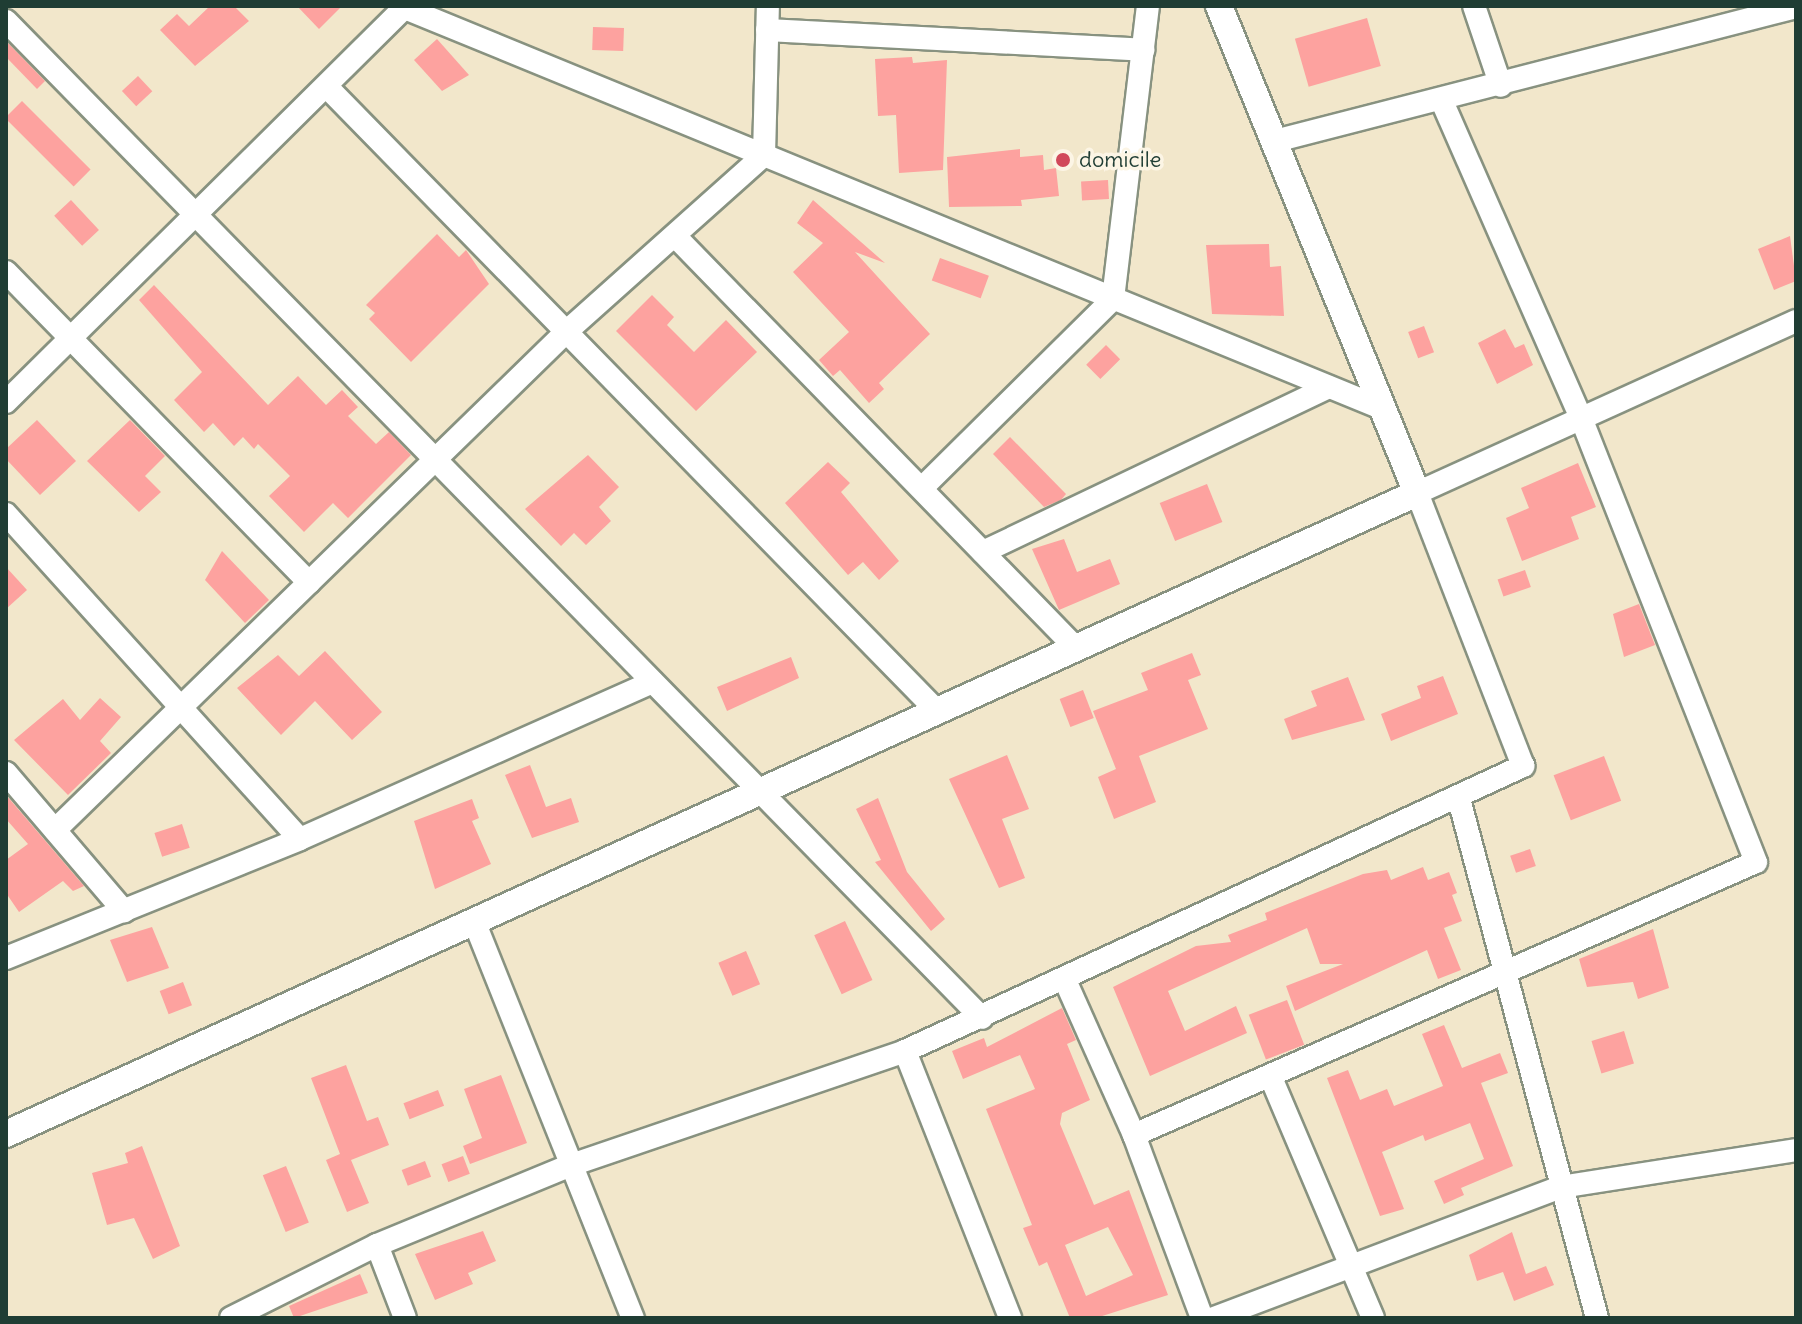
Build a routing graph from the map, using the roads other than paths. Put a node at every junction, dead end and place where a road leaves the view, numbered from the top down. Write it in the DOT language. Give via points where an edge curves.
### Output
graph roads {
  1 [pos="768,6"];
  2 [pos="1148,6"];
  3 [pos="1219,6"];
  4 [pos="1474,6"];
  5 [pos="404,7"];
  6 [pos="1796,7"];
  7 [pos="6,21"];
  8 [pos="767,30"];
  9 [pos="1143,50"];
  10 [pos="1501,86"];
  11 [pos="329,89"];
  12 [pos="1442,102"];
  13 [pos="1275,141"];
  14 [pos="764,155"];
  15 [pos="197,217"];
  16 [pos="675,236"];
  17 [pos="6,272"];
  18 [pos="1113,299"];
  19 [pos="1796,321"];
  20 [pos="566,332"];
  21 [pos="70,340"];
  22 [pos="1329,387"];
  23 [pos="6,402"];
  24 [pos="1381,408"];
  25 [pos="1581,418"];
  26 [pos="436,460"];
  27 [pos="922,488"];
  28 [pos="1417,493"];
  29 [pos="6,514"];
  30 [pos="983,552"];
  31 [pos="309,583"];
  32 [pos="1076,648"];
  33 [pos="653,682"];
  34 [pos="180,709"];
  35 [pos="937,711"];
  36 [pos="6,773"];
  37 [pos="758,789"];
  38 [pos="1459,799"];
  39 [pos="55,830"];
  40 [pos="300,839"];
  41 [pos="124,911"];
  42 [pos="474,921"];
  43 [pos="6,958"];
  44 [pos="1504,975"];
  45 [pos="1065,980"];
  46 [pos="982,1018"];
  47 [pos="905,1051"];
  48 [pos="1272,1080"];
  49 [pos="6,1134"];
  50 [pos="1134,1135"];
  51 [pos="1796,1150"];
  52 [pos="571,1165"];
  53 [pos="1561,1187"];
  54 [pos="377,1245"];
  55 [pos="1351,1266"];
  56 [pos="231,1318"];
  57 [pos="405,1318"];
  58 [pos="633,1318"];
  59 [pos="1010,1318"];
  60 [pos="1202,1318"];
  61 [pos="1214,1318"];
  62 [pos="1373,1318"];
  63 [pos="1597,1318"];
  1 -- 8 [label="street"];
  2 -- 9 [label="street"];
  3 -- 13 [label="street"];
  4 -- 10 [label="street"];
  5 -- 11 [label="street"];
  5 -- 14 [label="street"];
  6 -- 10 [label="street"];
  7 -- 15 [label="street"];
  8 -- 9 [label="street"];
  8 -- 14 [label="street"];
  9 -- 18 [label="street"];
  10 -- 12 [label="street"];
  11 -- 15 [label="street"];
  11 -- 20 [label="street"];
  12 -- 13 [label="street"];
  12 -- 25 [label="street"];
  13 -- 24 [label="street"];
  14 -- 16 [label="street"];
  14 -- 18 [label="street"];
  15 -- 21 [label="street"];
  15 -- 26 [label="street"];
  16 -- 20 [label="street"];
  16 -- 27 [label="street"];
  17 -- 21 [label="street"];
  18 -- 22 [label="street"];
  18 -- 27 [label="street"];
  19 -- 25 [label="street"];
  20 -- 26 [label="street"];
  20 -- 35 [label="street"];
  21 -- 23 [label="street"];
  21 -- 31 [label="street"];
  22 -- 24 [label="street"];
  22 -- 30 [label="street"];
  24 -- 28 [label="street"];
  25 -- 28 [label="street"];
  25 -- 44 [label="street" via="1756,862"];
  26 -- 31 [label="street"];
  26 -- 33 [label="street"];
  27 -- 30 [label="street"];
  28 -- 32 [label="street"];
  28 -- 38 [label="street" via="1523,766"];
  29 -- 34 [label="street"];
  30 -- 32 [label="street"];
  31 -- 34 [label="street"];
  32 -- 35 [label="street"];
  33 -- 37 [label="street"];
  33 -- 40 [label="street"];
  34 -- 39 [label="street"];
  34 -- 40 [label="street"];
  35 -- 37 [label="street"];
  36 -- 39 [label="street"];
  37 -- 42 [label="street"];
  37 -- 46 [label="street"];
  38 -- 44 [label="street"];
  38 -- 45 [label="street"];
  39 -- 41 [label="street"];
  40 -- 41 [label="street"];
  41 -- 43 [label="street"];
  42 -- 49 [label="street"];
  42 -- 52 [label="street"];
  44 -- 48 [label="street"];
  44 -- 53 [label="street"];
  45 -- 46 [label="street"];
  45 -- 50 [label="street"];
  46 -- 47 [label="street"];
  47 -- 52 [label="street"];
  47 -- 59 [label="street"];
  48 -- 50 [label="street"];
  48 -- 55 [label="street"];
  50 -- 60 [label="street"];
  51 -- 53 [label="street"];
  52 -- 54 [label="street"];
  52 -- 58 [label="street"];
  53 -- 55 [label="street"];
  53 -- 63 [label="street"];
  54 -- 56 [label="street"];
  54 -- 57 [label="street"];
  55 -- 61 [label="street"];
  55 -- 62 [label="street"];
}
